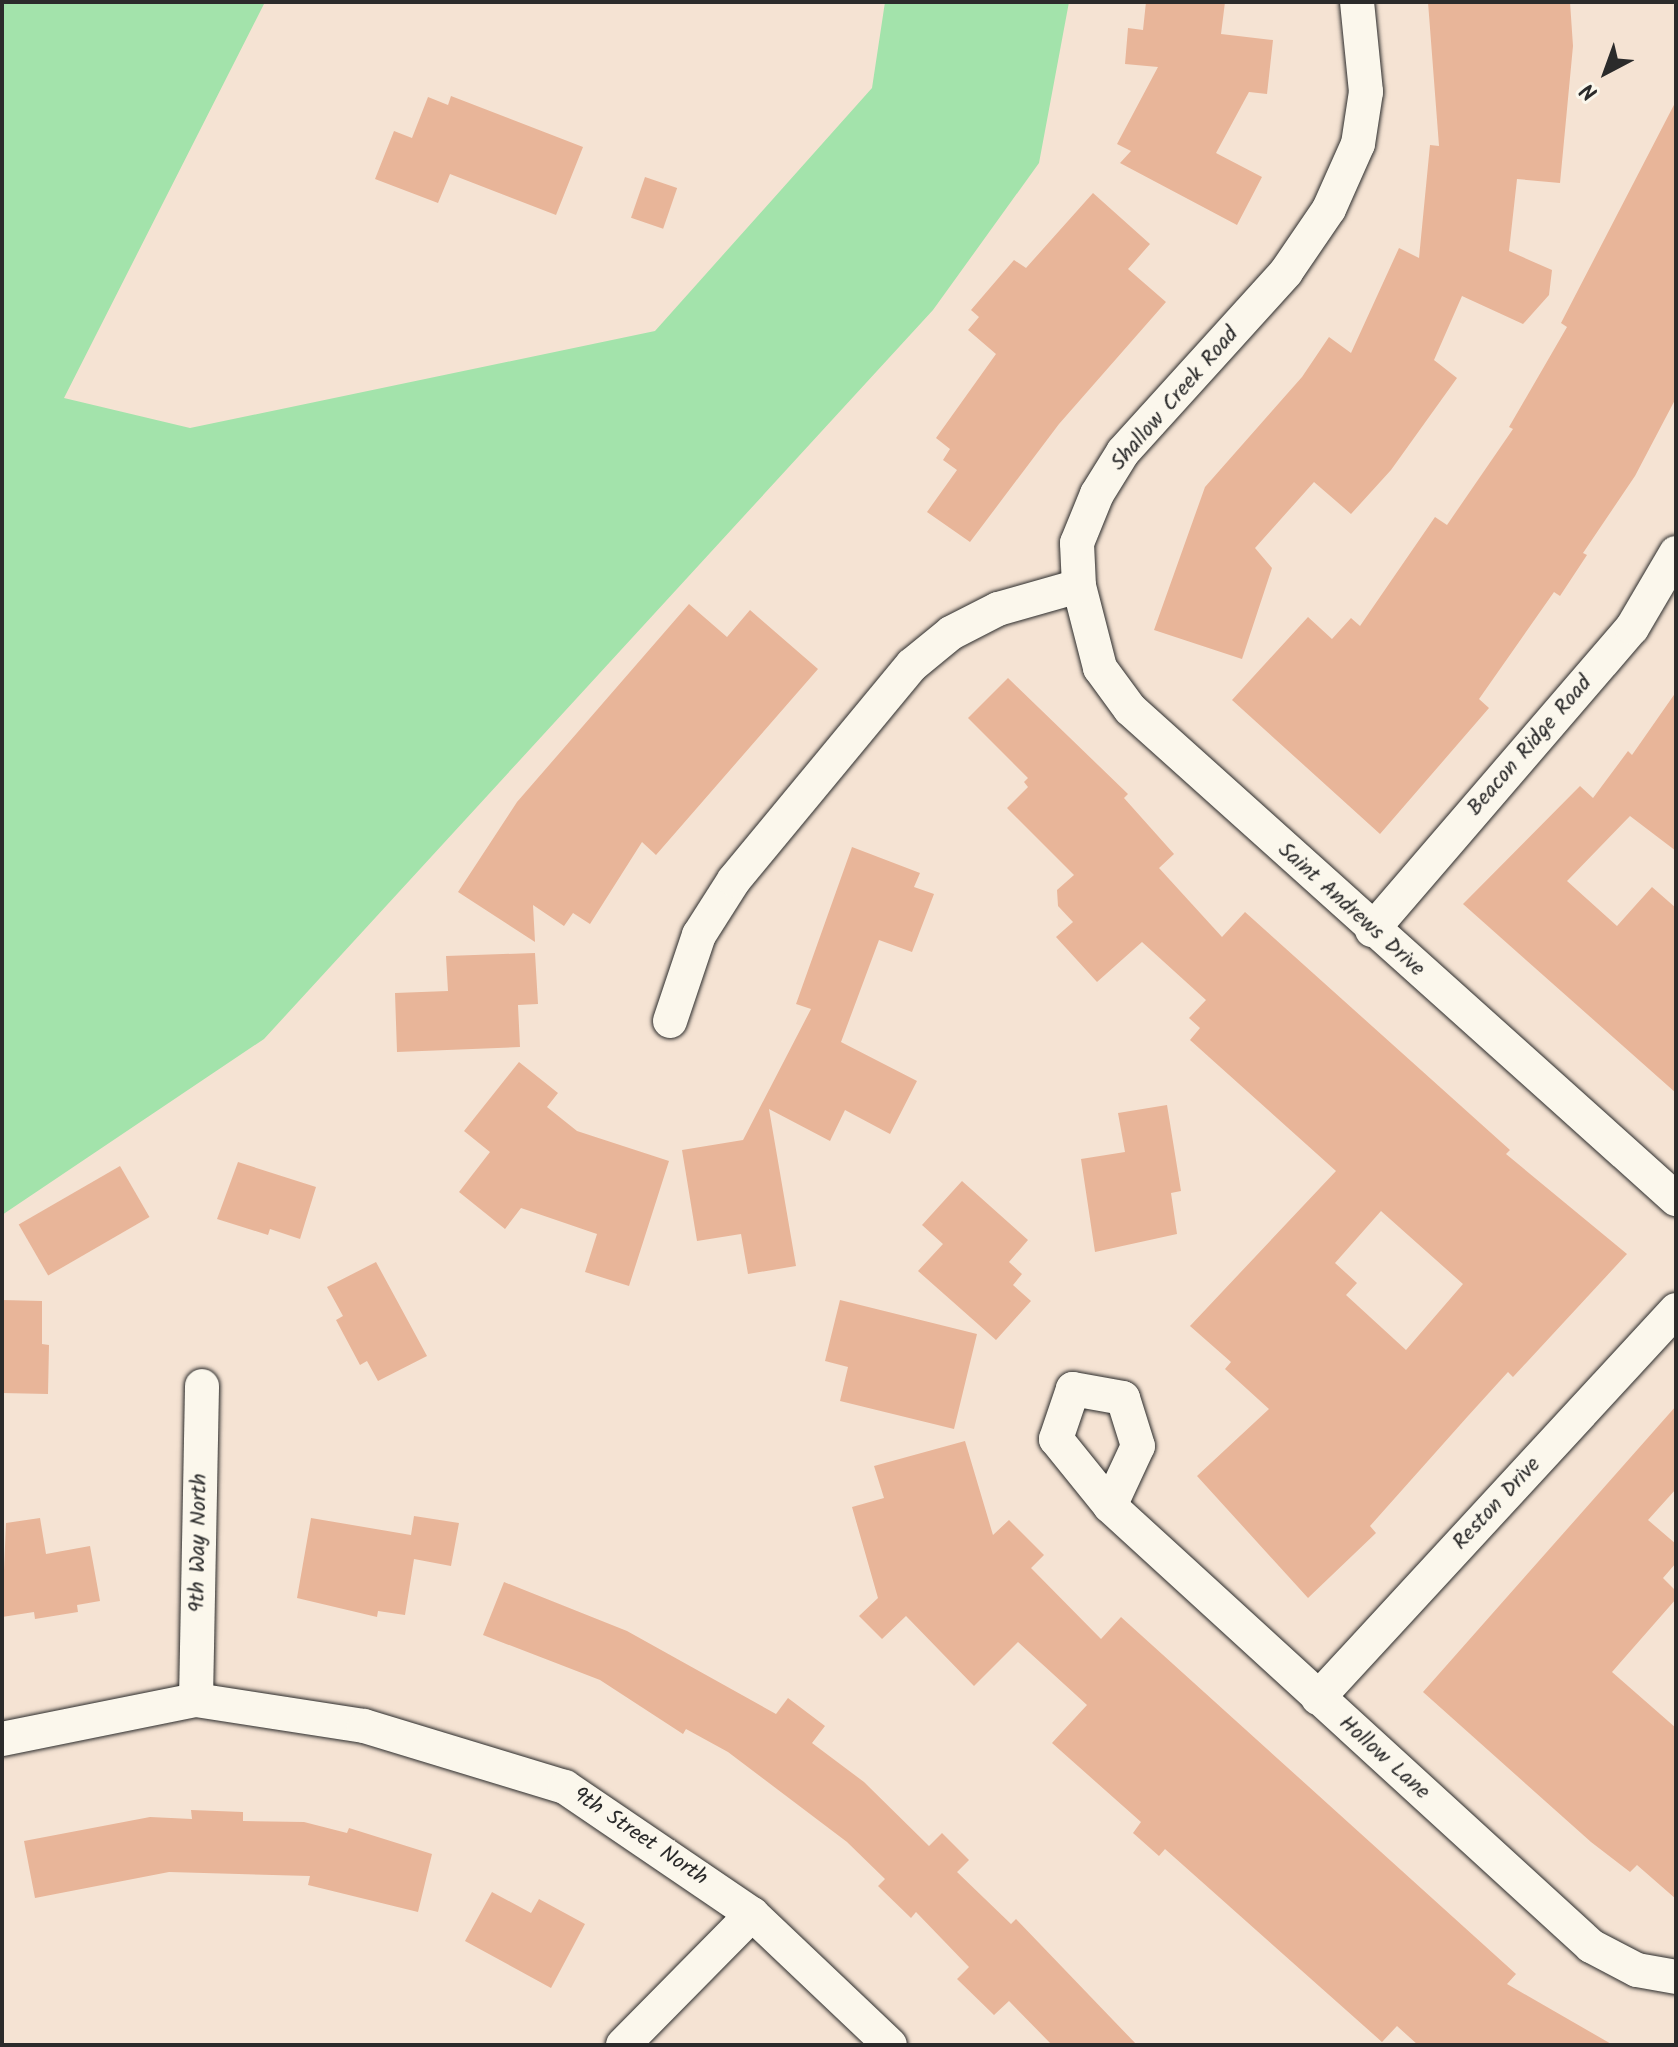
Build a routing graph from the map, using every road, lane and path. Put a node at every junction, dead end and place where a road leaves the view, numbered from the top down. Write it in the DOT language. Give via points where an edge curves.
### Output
graph roads {
  1 [pos="1357,2"];
  2 [pos="1676,553"];
  3 [pos="1079,586"];
  4 [pos="1372,930"];
  5 [pos="670,1021"];
  6 [pos="1676,1199"];
  7 [pos="1676,1310"];
  8 [pos="202,1386"];
  9 [pos="1110,1506"];
  10 [pos="1318,1698"];
  11 [pos="196,1700"];
  12 [pos="2,1739"];
  13 [pos="752,1914"];
  14 [pos="1676,1977"];
  15 [pos="623,2045"];
  16 [pos="890,2045"];
  1 -- 3 [label="street, Shallow Creek Road" via="1366,92 1358,144 1329,209 1286,272 1123,452 1097,494 1077,543"];
  2 -- 4 [label="street, Beacon Ridge Road" via="1632,628"];
  3 -- 4 [label="street, Saint Andrews Drive" via="1100,668 1130,709"];
  3 -- 5 [label="street" via="998,609 951,633 912,665 734,880 699,935"];
  4 -- 6 [label="street, Saint Andrews Drive"];
  7 -- 10 [label="street, Reston Drive"];
  8 -- 11 [label="street, 9th Way North"];
  9 -- 10 [label="street, Hollow Lane"];
  10 -- 14 [label="street, Hollow Lane" via="1591,1946 1637,1970"];
  11 -- 12 [label="street, 9th Street North"];
  11 -- 13 [label="street, 9th Street North" via="364,1726 565,1787"];
  13 -- 15 [label="street"];
  13 -- 16 [label="street, 9th Street North"];
}
